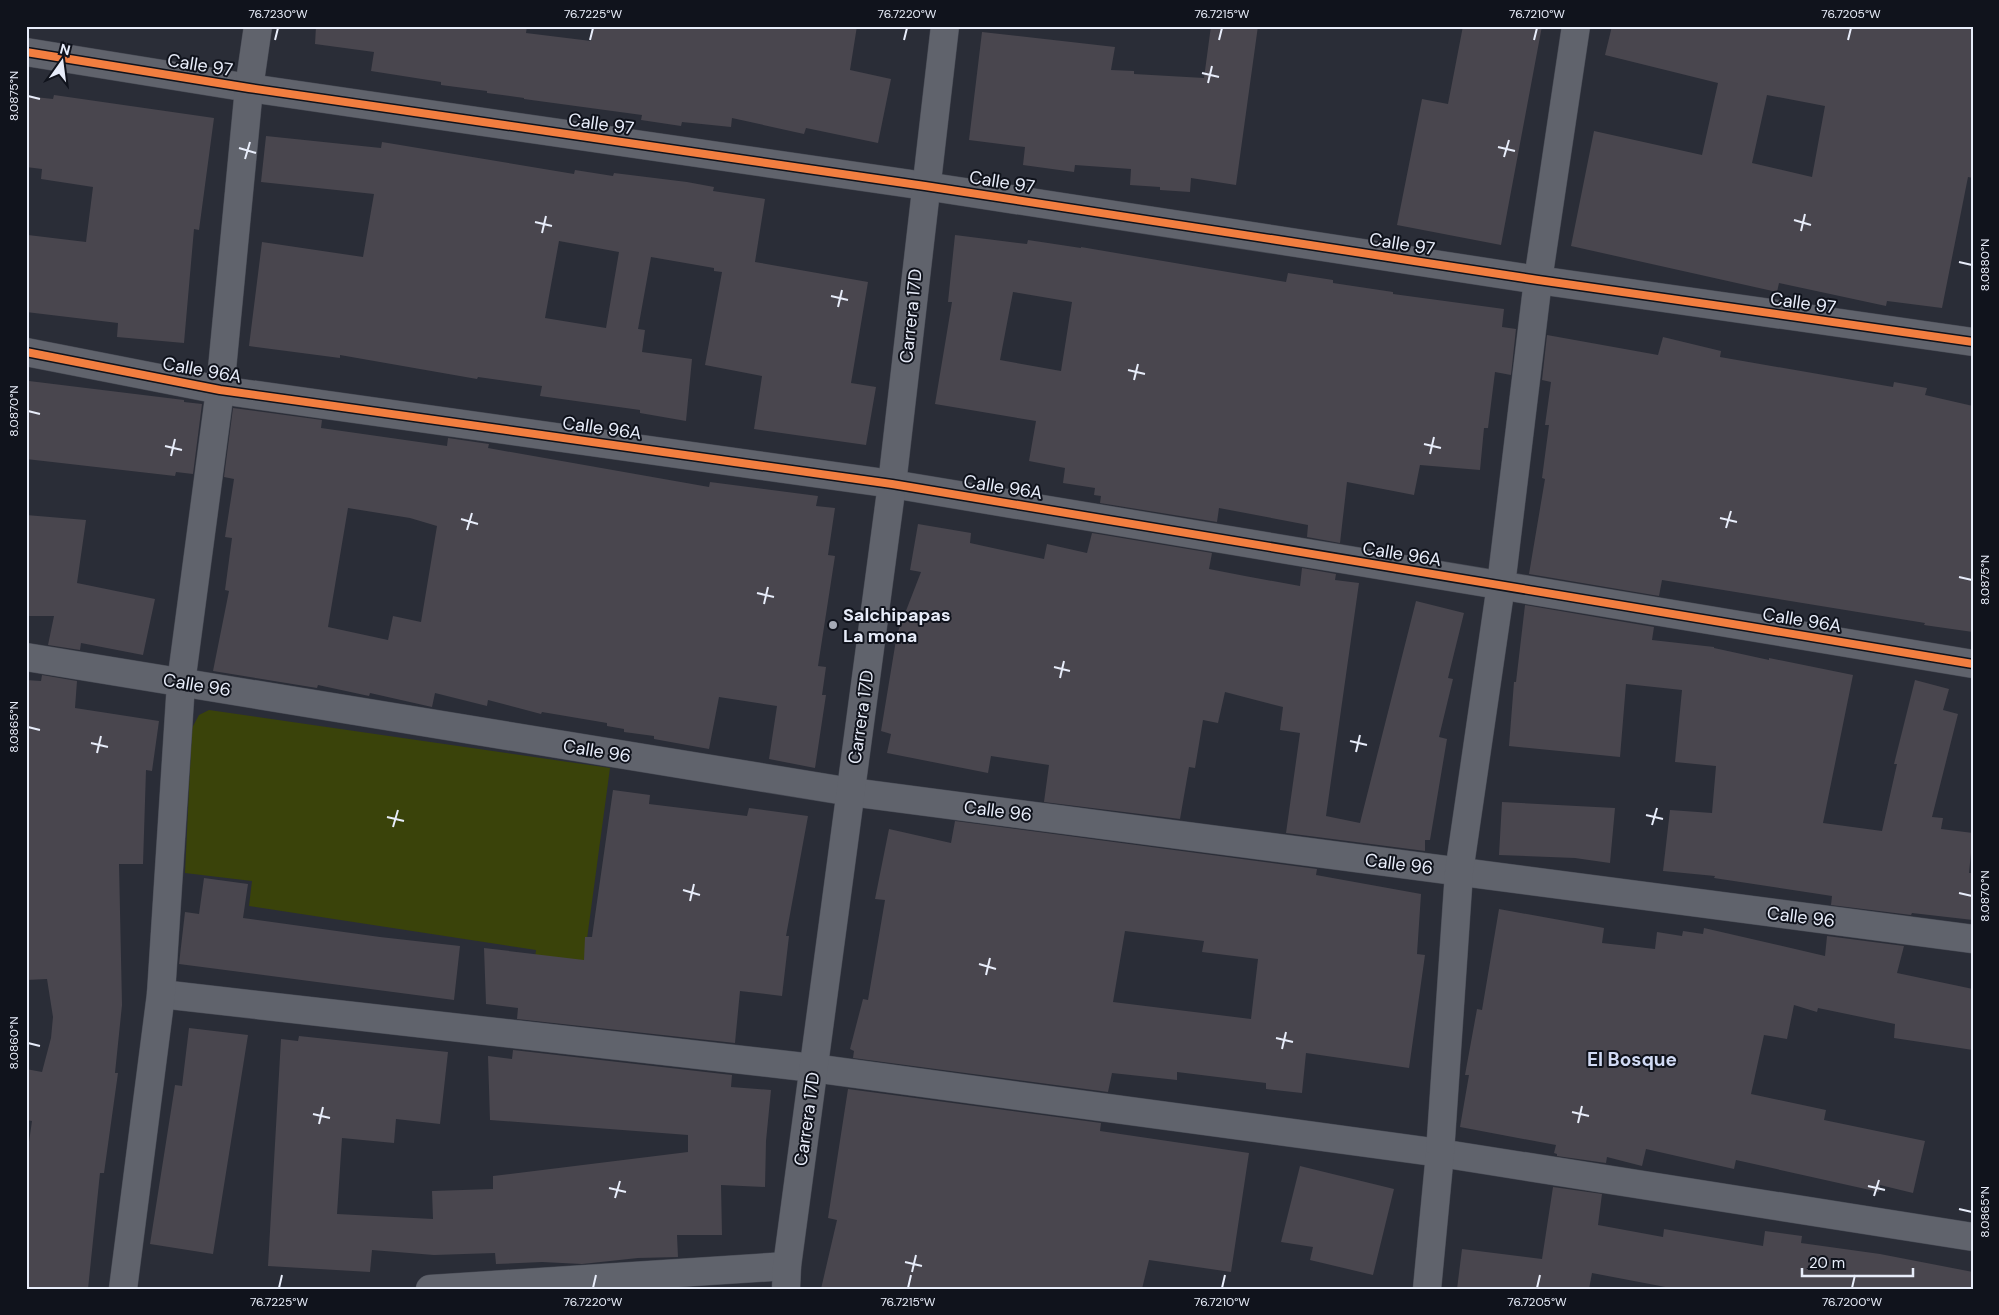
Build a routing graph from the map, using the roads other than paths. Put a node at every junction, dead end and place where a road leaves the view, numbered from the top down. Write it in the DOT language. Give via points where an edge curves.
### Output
graph roads {
  1 [pos="258,26"];
  2 [pos="945,26"];
  3 [pos="1576,26"];
  4 [pos="26,52"];
  5 [pos="248,88"];
  6 [pos="925,186"];
  7 [pos="1538,280"];
  8 [pos="1973,342"];
  9 [pos="26,352"];
  10 [pos="220,390"];
  11 [pos="892,484"];
  12 [pos="1501,585"];
  13 [pos="26,657"];
  14 [pos="1973,664"];
  15 [pos="181,682"];
  16 [pos="851,792"];
  17 [pos="1459,872"];
  18 [pos="1973,939"];
  19 [pos="160,994"];
  20 [pos="813,1068"];
  21 [pos="1440,1152"];
  22 [pos="1973,1237"];
  23 [pos="787,1277"];
  24 [pos="123,1289"];
  25 [pos="430,1289"];
  26 [pos="1427,1289"];
  1 -- 5 [label="street"];
  2 -- 6 [label="street, Carrera 17D"];
  3 -- 7 [label="street"];
  4 -- 5 [label="street, Calle 97"];
  5 -- 6 [label="street, Calle 97"];
  5 -- 10 [label="street"];
  6 -- 7 [label="street, Calle 97"];
  6 -- 11 [label="street, Carrera 17D"];
  7 -- 8 [label="street, Calle 97"];
  7 -- 12 [label="street"];
  9 -- 10 [label="street, Calle 96A"];
  10 -- 11 [label="street, Calle 96A"];
  10 -- 15 [label="street"];
  11 -- 12 [label="street, Calle 96A"];
  11 -- 16 [label="street, Carrera 17D"];
  12 -- 14 [label="street, Calle 96A"];
  12 -- 17 [label="street"];
  13 -- 15 [label="street, Calle 96"];
  15 -- 16 [label="street, Calle 96"];
  15 -- 19 [label="street"];
  16 -- 17 [label="street, Calle 96"];
  16 -- 20 [label="street, Carrera 17D"];
  17 -- 18 [label="street, Calle 96"];
  17 -- 21 [label="street"];
  19 -- 20 [label="street"];
  19 -- 24 [label="street"];
  20 -- 21 [label="street"];
  20 -- 23 [label="street, Carrera 17D"];
  21 -- 22 [label="street"];
  21 -- 26 [label="street"];
  23 -- 25 [label="street"];
}
